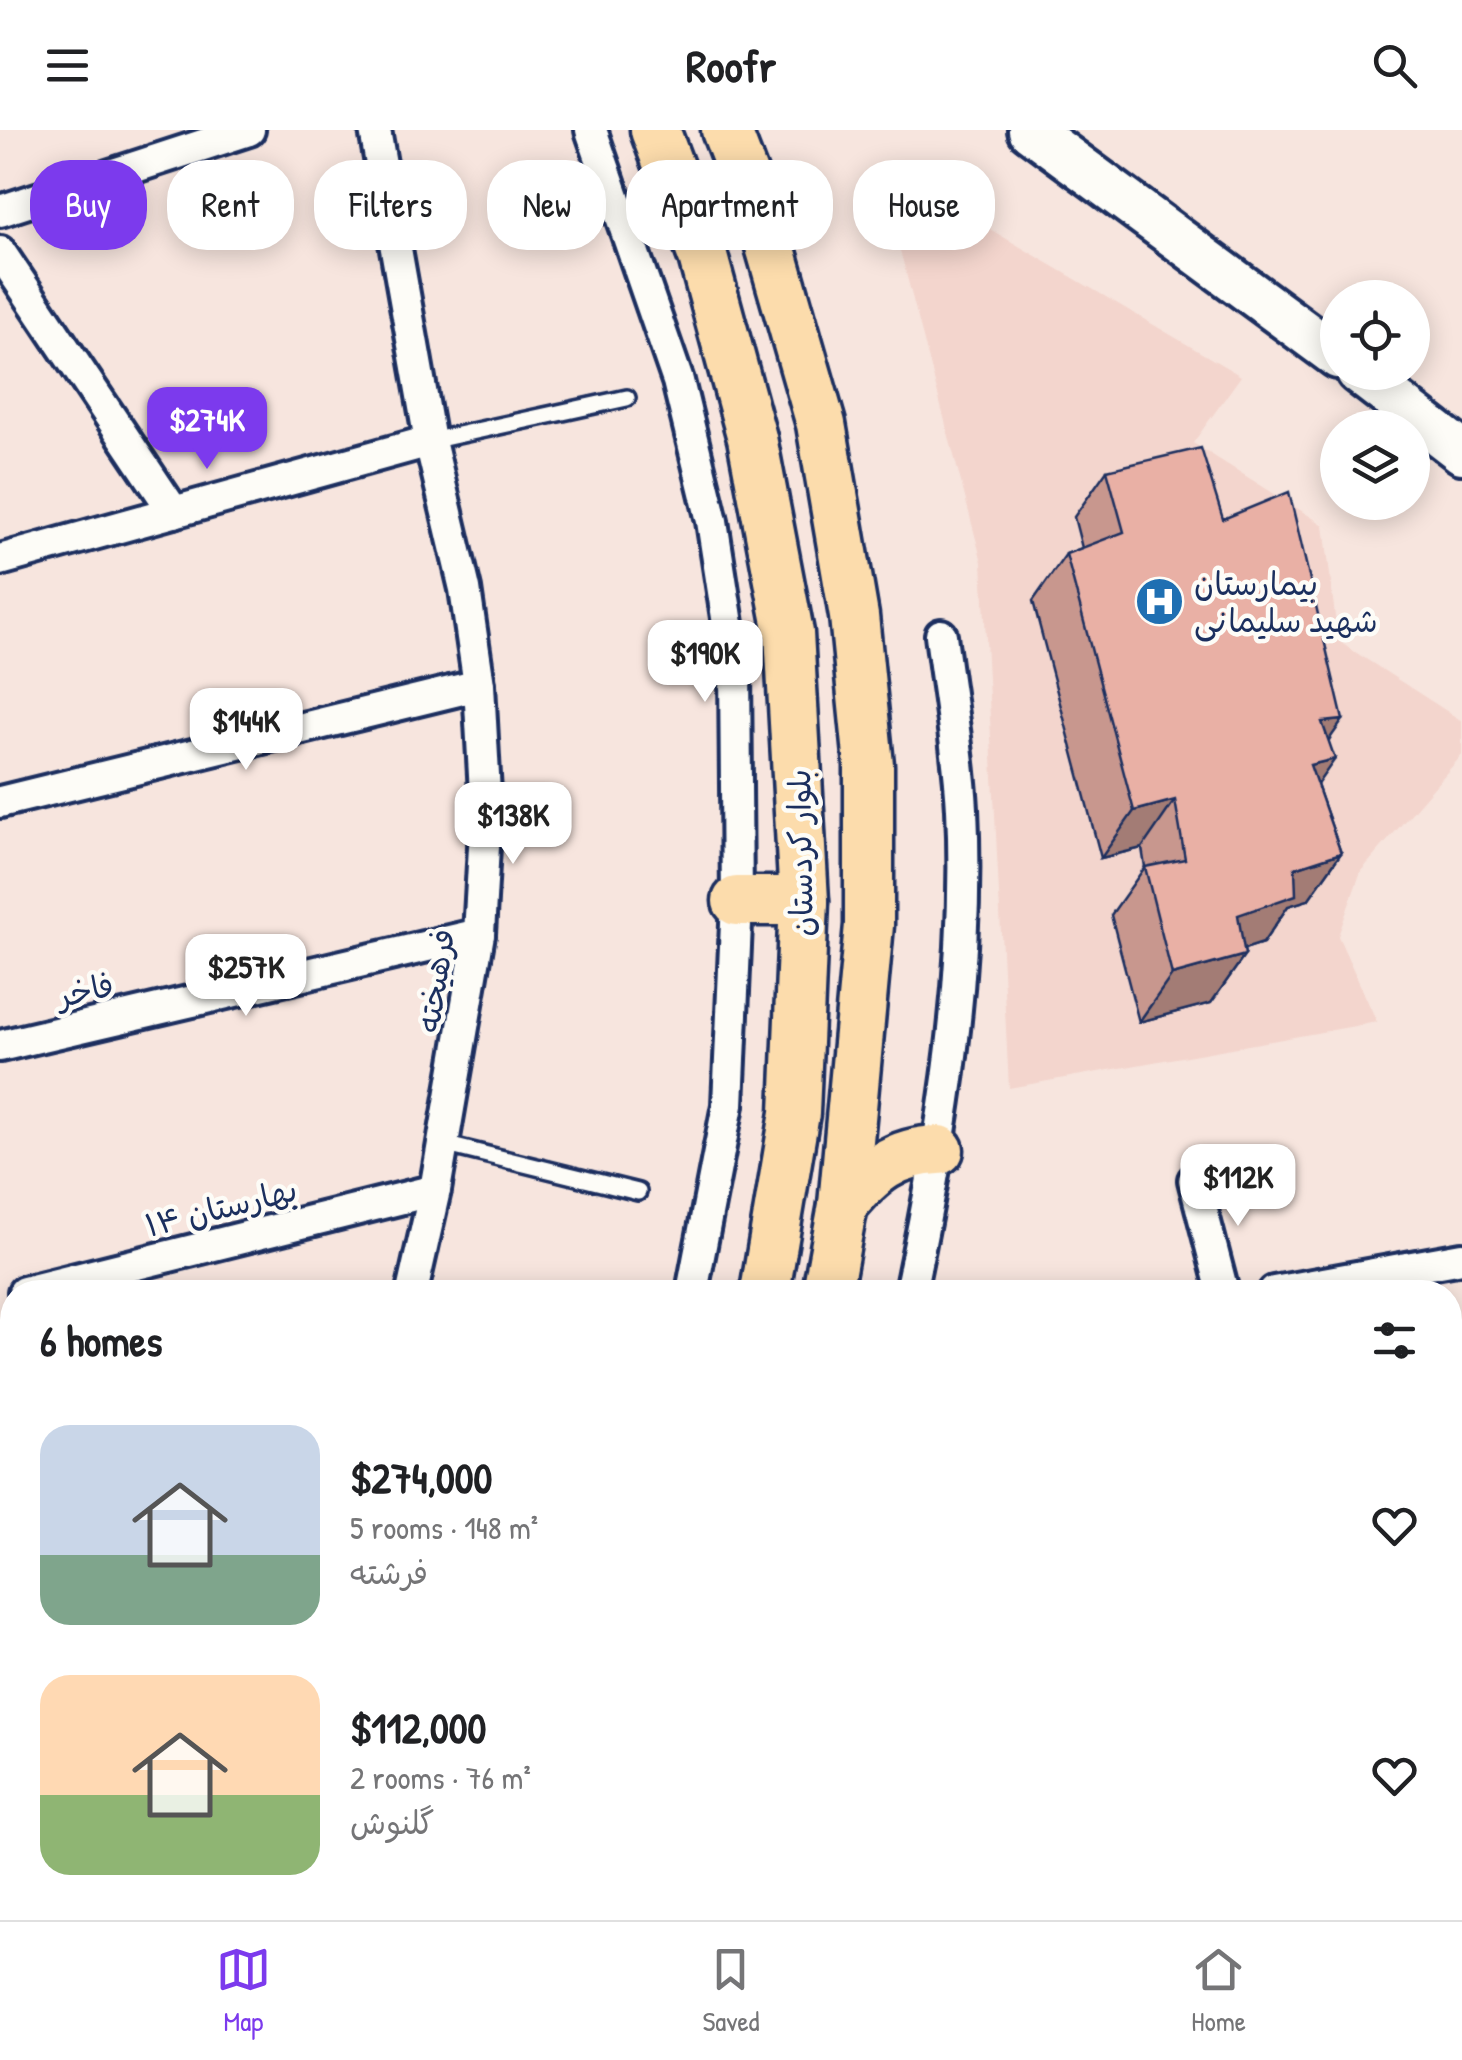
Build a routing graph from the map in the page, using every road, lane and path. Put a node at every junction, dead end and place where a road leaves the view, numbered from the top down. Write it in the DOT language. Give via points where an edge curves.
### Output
graph roads {
  1 [pos="248,130"];
  2 [pos="375,130"];
  3 [pos="591,130"];
  4 [pos="655,130"];
  5 [pos="726,130"];
  6 [pos="1030,130"];
  7 [pos="0,211"];
  8 [pos="0,252"];
  9 [pos="1320,344"];
  10 [pos="1381,390"];
  11 [pos="627,398"];
  12 [pos="430,441"];
  13 [pos="1462,452"];
  14 [pos="174,512"];
  15 [pos="0,560"];
  16 [pos="941,635"];
  17 [pos="478,685"];
  18 [pos="0,802"];
  19 [pos="737,901"];
  20 [pos="804,901"];
  21 [pos="479,934"];
  22 [pos="0,1046"];
  23 [pos="444,1144"];
  24 [pos="940,1150"];
  25 [pos="1194,1180"];
  26 [pos="436,1190"];
  27 [pos="638,1192"];
  28 [pos="843,1205"];
  29 [pos="1462,1258"];
  30 [pos="72,1280"];
  31 [pos="415,1280"];
  32 [pos="694,1280"];
  33 [pos="767,1280"];
  34 [pos="829,1280"];
  35 [pos="913,1280"];
  36 [pos="1220,1280"];
  37 [pos="1340,1280"];
  1 -- 7 [label="street"];
  2 -- 12 [label="street, فرهیخته"];
  3 -- 19 [label="street" via="678,381 712,521 735,668"];
  4 -- 20 [label="main road, بلوار کردستان" via="703,257 756,457 789,634"];
  5 -- 28 [label="main road, بلوار کردستان" via="768,239 821,424 854,616 869,765 868,924"];
  6 -- 9 [label="street"];
  8 -- 14 [label="street"];
  10 -- 13 [label="street"];
  11 -- 12 [label="lane"];
  12 -- 14 [label="street"];
  12 -- 17 [label="street, فرهیخته" via="465,589"];
  14 -- 15 [label="street"];
  16 -- 24 [label="street" via="962,808 959,964"];
  17 -- 18 [label="street"];
  17 -- 21 [label="street, فرهیخته" via="486,812"];
  19 -- 20 [label="main road"];
  19 -- 32 [label="street" via="728,1105"];
  20 -- 33 [label="main road, بلوار کردستان" via="796,1112"];
  21 -- 22 [label="street, فاخر"];
  21 -- 23 [label="street, فرهیخته"];
  23 -- 26 [label="street, فرهیخته"];
  23 -- 27 [label="lane"];
  24 -- 28 [label="main road" via="889,1160"];
  24 -- 35 [label="street"];
  25 -- 36 [label="street"];
  26 -- 30 [label="street, بهارستان ۱۴"];
  26 -- 31 [label="street, فرهیخته"];
  28 -- 34 [label="main road, بلوار کردستان"];
  29 -- 37 [label="street"];
}
